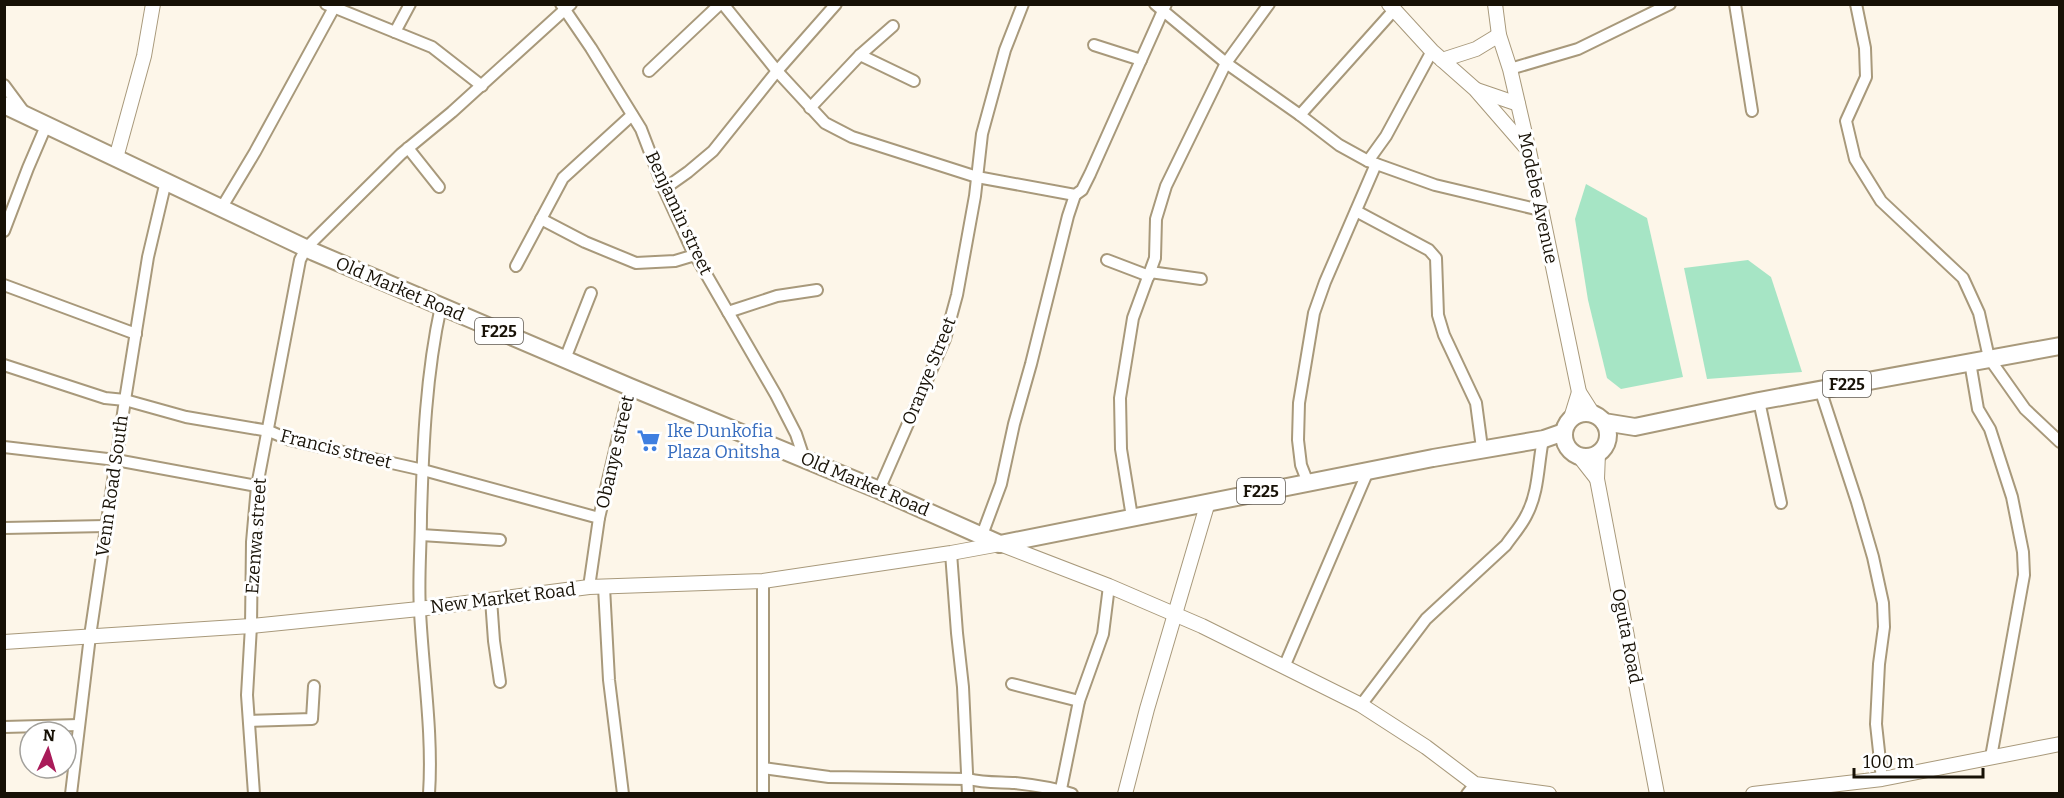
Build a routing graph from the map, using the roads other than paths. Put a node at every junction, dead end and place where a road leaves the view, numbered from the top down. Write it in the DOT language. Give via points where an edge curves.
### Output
graph roads {
  1 [pos="153,4"];
  2 [pos="410,4"];
  3 [pos="721,4"];
  4 [pos="836,4"];
  5 [pos="1023,4"];
  6 [pos="1269,4"];
  7 [pos="1495,4"];
  8 [pos="1670,4"];
  9 [pos="1735,4"];
  10 [pos="1856,4"];
  11 [pos="332,6"];
  12 [pos="566,7"];
  13 [pos="1162,7"];
  14 [pos="1391,7"];
  15 [pos="892,26"];
  16 [pos="395,32"];
  17 [pos="1499,35"];
  18 [pos="1094,45"];
  19 [pos="861,55"];
  20 [pos="1437,55"];
  21 [pos="1141,60"];
  22 [pos="1226,63"];
  23 [pos="1510,69"];
  24 [pos="649,71"];
  25 [pos="777,71"];
  26 [pos="914,81"];
  27 [pos="4,85"];
  28 [pos="482,86"];
  29 [pos="1475,89"];
  30 [pos="1518,104"];
  31 [pos="4,105"];
  32 [pos="810,108"];
  33 [pos="1752,111"];
  34 [pos="26,115"];
  35 [pos="632,115"];
  36 [pos="1300,115"];
  37 [pos="46,126"];
  38 [pos="408,148"];
  39 [pos="1528,151"];
  40 [pos="116,158"];
  41 [pos="1372,163"];
  42 [pos="977,177"];
  43 [pos="166,182"];
  44 [pos="439,187"];
  45 [pos="664,189"];
  46 [pos="1075,195"];
  47 [pos="222,207"];
  48 [pos="1540,210"];
  49 [pos="1356,211"];
  50 [pos="541,219"];
  51 [pos="4,231"];
  52 [pos="306,248"];
  53 [pos="695,255"];
  54 [pos="1107,260"];
  55 [pos="516,266"];
  56 [pos="1149,274"];
  57 [pos="1201,279"];
  58 [pos="4,285"];
  59 [pos="817,290"];
  60 [pos="591,293"];
  61 [pos="441,306"];
  62 [pos="728,312"];
  63 [pos="136,334"];
  64 [pos="2060,346"];
  65 [pos="1989,358"];
  66 [pos="566,359"];
  67 [pos="1970,362"];
  68 [pos="4,365"];
  69 [pos="630,387"];
  70 [pos="1820,389"];
  71 [pos="1579,392"];
  72 [pos="125,400"];
  73 [pos="1759,401"];
  74 [pos="1599,418"];
  75 [pos="1567,425"];
  76 [pos="1635,427"];
  77 [pos="269,431"];
  78 [pos="1523,441"];
  79 [pos="2060,442"];
  80 [pos="1542,445"];
  81 [pos="4,447"];
  82 [pos="1602,447"];
  83 [pos="1482,448"];
  84 [pos="1574,452"];
  85 [pos="804,458"];
  86 [pos="116,460"];
  87 [pos="1378,467"];
  88 [pos="423,470"];
  89 [pos="1597,479"];
  90 [pos="1308,483"];
  91 [pos="257,486"];
  92 [pos="879,490"];
  93 [pos="1208,502"];
  94 [pos="1781,503"];
  95 [pos="1131,517"];
  96 [pos="599,518"];
  97 [pos="106,526"];
  98 [pos="4,528"];
  99 [pos="421,535"];
  100 [pos="982,535"];
  101 [pos="500,540"];
  102 [pos="1000,544"];
  103 [pos="951,553"];
  104 [pos="763,581"];
  105 [pos="1109,586"];
  106 [pos="604,587"];
  107 [pos="588,588"];
  108 [pos="491,599"];
  109 [pos="419,609"];
  110 [pos="1175,615"];
  111 [pos="251,626"];
  112 [pos="90,636"];
  113 [pos="4,642"];
  114 [pos="1284,667"];
  115 [pos="500,682"];
  116 [pos="1012,684"];
  117 [pos="314,686"];
  118 [pos="1079,701"];
  119 [pos="1361,705"];
  120 [pos="249,722"];
  121 [pos="79,724"];
  122 [pos="4,727"];
  123 [pos="2060,744"];
  124 [pos="1990,757"];
  125 [pos="763,768"];
  126 [pos="1882,778"];
  127 [pos="968,779"];
  128 [pos="1474,790"];
  129 [pos="1060,792"];
  130 [pos="71,794"];
  131 [pos="254,794"];
  132 [pos="429,794"];
  133 [pos="622,794"];
  134 [pos="763,794"];
  135 [pos="968,794"];
  136 [pos="1072,794"];
  137 [pos="1125,794"];
  138 [pos="1549,794"];
  139 [pos="1657,794"];
  140 [pos="1753,794"];
  1 -- 40 [label="street" via="144,57"];
  2 -- 16 [label="street"];
  3 -- 24 [label="street"];
  3 -- 25 [label="street"];
  4 -- 25 [label="street"];
  5 -- 42 [label="street, Oranye Street" via="1005,50 982,134"];
  6 -- 22 [label="street"];
  7 -- 17 [label="street, Modebe Avenue"];
  8 -- 23 [label="street" via="1578,49"];
  9 -- 33 [label="street"];
  10 -- 65 [label="street" via="1866,76 1846,121 1855,159 1881,201 1962,278 1979,313"];
  11 -- 16 [label="street"];
  11 -- 47 [label="street"];
  12 -- 28 [label="street"];
  12 -- 35 [label="street, Benjamin street"];
  13 -- 21 [label="street"];
  13 -- 22 [label="street"];
  14 -- 20 [label="street"];
  14 -- 36 [label="street"];
  15 -- 19 [label="street"];
  16 -- 28 [label="street" via="432,47"];
  17 -- 20 [label="street" via="1476,49"];
  17 -- 23 [label="street, Modebe Avenue"];
  18 -- 21 [label="street"];
  19 -- 26 [label="street"];
  19 -- 32 [label="street"];
  20 -- 29 [label="street"];
  20 -- 41 [label="street"];
  21 -- 46 [label="street" via="1082,190"];
  22 -- 36 [label="street"];
  22 -- 56 [label="street" via="1166,186 1156,219 1155,258"];
  23 -- 30 [label="street, Modebe Avenue"];
  25 -- 32 [label="street"];
  25 -- 45 [label="street" via="713,151"];
  27 -- 34 [label="street"];
  28 -- 38 [label="street"];
  29 -- 30 [label="street"];
  29 -- 39 [label="street"];
  30 -- 39 [label="street, Modebe Avenue"];
  31 -- 34 [label="main road, Old Market Road / F225"];
  32 -- 42 [label="street" via="825,123 852,137"];
  34 -- 37 [label="main road, Old Market Road / F225"];
  35 -- 45 [label="street, Benjamin street"];
  35 -- 50 [label="street" via="563,178"];
  36 -- 41 [label="street" via="1339,145"];
  37 -- 40 [label="main road, Old Market Road / F225"];
  37 -- 51 [label="street"];
  38 -- 44 [label="street"];
  38 -- 52 [label="street"];
  39 -- 48 [label="street, Modebe Avenue"];
  40 -- 43 [label="main road, Old Market Road / F225"];
  41 -- 48 [label="street" via="1435,185"];
  41 -- 49 [label="street"];
  42 -- 46 [label="street"];
  42 -- 92 [label="street, Oranye Street" via="957,295 945,339"];
  43 -- 47 [label="main road, Old Market Road / F225"];
  43 -- 63 [label="street, Venn Road South" via="148,257"];
  45 -- 53 [label="street, Benjamin street"];
  46 -- 100 [label="street" via="1001,484"];
  47 -- 52 [label="main road, Old Market Road / F225"];
  48 -- 71 [label="street, Modebe Avenue"];
  49 -- 83 [label="street" via="1429,250 1436,258 1438,315 1476,404"];
  49 -- 90 [label="street" via="1314,313 1299,403 1301,465"];
  50 -- 53 [label="street" via="636,263 675,261"];
  50 -- 55 [label="street"];
  52 -- 61 [label="main road, Old Market Road / F225"];
  52 -- 77 [label="street, Ezenwa street" via="300,260"];
  53 -- 62 [label="street, Benjamin street"];
  54 -- 56 [label="street"];
  56 -- 57 [label="street"];
  56 -- 95 [label="street" via="1133,318 1120,398 1121,449"];
  58 -- 63 [label="street"];
  59 -- 62 [label="street" via="777,296"];
  60 -- 66 [label="street"];
  61 -- 66 [label="main road, Old Market Road / F225"];
  61 -- 88 [label="street" via="432,346"];
  62 -- 85 [label="street, Benjamin street" via="776,395"];
  63 -- 72 [label="street, Venn Road South"];
  64 -- 65 [label="main road, F225"];
  65 -- 67 [label="main road, F225"];
  65 -- 79 [label="street" via="2025,409"];
  66 -- 69 [label="main road, Old Market Road / F225"];
  67 -- 70 [label="main road, F225"];
  67 -- 124 [label="street" via="1978,410 1990,429 2012,497 2023,552 2024,575"];
  68 -- 72 [label="street, Francis street" via="105,398"];
  69 -- 85 [label="main road, Old Market Road / F225"];
  69 -- 96 [label="street, Obanye street"];
  70 -- 73 [label="main road, F225"];
  70 -- 126 [label="street" via="1857,502 1883,603 1876,724"];
  71 -- 74 [label="street"];
  71 -- 75 [label="street"];
  72 -- 77 [label="street, Francis street" via="186,417"];
  72 -- 86 [label="street, Venn Road South"];
  73 -- 76 [label="main road, F225"];
  73 -- 94 [label="street"];
  74 -- 75 [label="main road, F225" via="1582,413"];
  74 -- 76 [label="main road, F225"];
  74 -- 82 [label="main road" via="1607,428"];
  75 -- 78 [label="main road, F225" via="1554,437"];
  75 -- 84 [label="main road" via="1564,438"];
  76 -- 82 [label="main road, F225"];
  77 -- 88 [label="street, Francis street" via="312,446"];
  77 -- 91 [label="street, Ezenwa street"];
  78 -- 80 [label="main road, F225"];
  78 -- 83 [label="main road, F225"];
  80 -- 84 [label="main road, F225"];
  80 -- 119 [label="street" via="1527,514 1506,545 1426,619"];
  81 -- 86 [label="street"];
  82 -- 84 [label="main road, F225" via="1586,457"];
  82 -- 89 [label="street"];
  83 -- 87 [label="main road, F225"];
  84 -- 89 [label="street"];
  85 -- 92 [label="main road, Old Market Road / F225"];
  86 -- 91 [label="street"];
  86 -- 97 [label="street, Venn Road South"];
  87 -- 90 [label="main road, F225"];
  87 -- 114 [label="street"];
  88 -- 96 [label="street, Francis street"];
  88 -- 99 [label="street"];
  89 -- 139 [label="street, Oguta Road"];
  90 -- 93 [label="main road, F225"];
  91 -- 111 [label="street, Ezenwa street"];
  92 -- 100 [label="main road, Old Market Road / F225"];
  93 -- 95 [label="main road, F225"];
  93 -- 110 [label="street"];
  95 -- 102 [label="main road, F225"];
  96 -- 107 [label="street"];
  97 -- 98 [label="street"];
  97 -- 112 [label="street, Venn Road South"];
  99 -- 101 [label="street"];
  99 -- 109 [label="street"];
  100 -- 102 [label="main road, Old Market Road / F225"];
  102 -- 103 [label="street, New Market Road"];
  102 -- 105 [label="street"];
  103 -- 104 [label="street, New Market Road"];
  103 -- 127 [label="street"];
  104 -- 106 [label="street, New Market Road"];
  104 -- 125 [label="street"];
  105 -- 110 [label="street"];
  105 -- 118 [label="street" via="1103,634"];
  106 -- 107 [label="street, New Market Road"];
  106 -- 133 [label="street" via="609,680"];
  107 -- 108 [label="street, New Market Road"];
  108 -- 109 [label="street, New Market Road"];
  108 -- 115 [label="street"];
  109 -- 111 [label="street, New Market Road"];
  109 -- 132 [label="street"];
  110 -- 114 [label="street"];
  110 -- 137 [label="street"];
  111 -- 112 [label="street, New Market Road"];
  111 -- 120 [label="street, Ezenwa street"];
  112 -- 113 [label="street, New Market Road"];
  112 -- 121 [label="street, Venn Road South"];
  114 -- 119 [label="street"];
  116 -- 118 [label="street"];
  117 -- 120 [label="street" via="312,719"];
  118 -- 129 [label="street"];
  119 -- 128 [label="street" via="1409,736"];
  120 -- 131 [label="street, Ezenwa street"];
  121 -- 122 [label="street"];
  121 -- 130 [label="street, Venn Road South"];
  123 -- 124 [label="street"];
  124 -- 126 [label="street"];
  125 -- 127 [label="street" via="830,777"];
  125 -- 134 [label="street"];
  126 -- 140 [label="street"];
  127 -- 129 [label="street"];
  127 -- 135 [label="street"];
  128 -- 138 [label="street"];
  129 -- 136 [label="street"];
}
